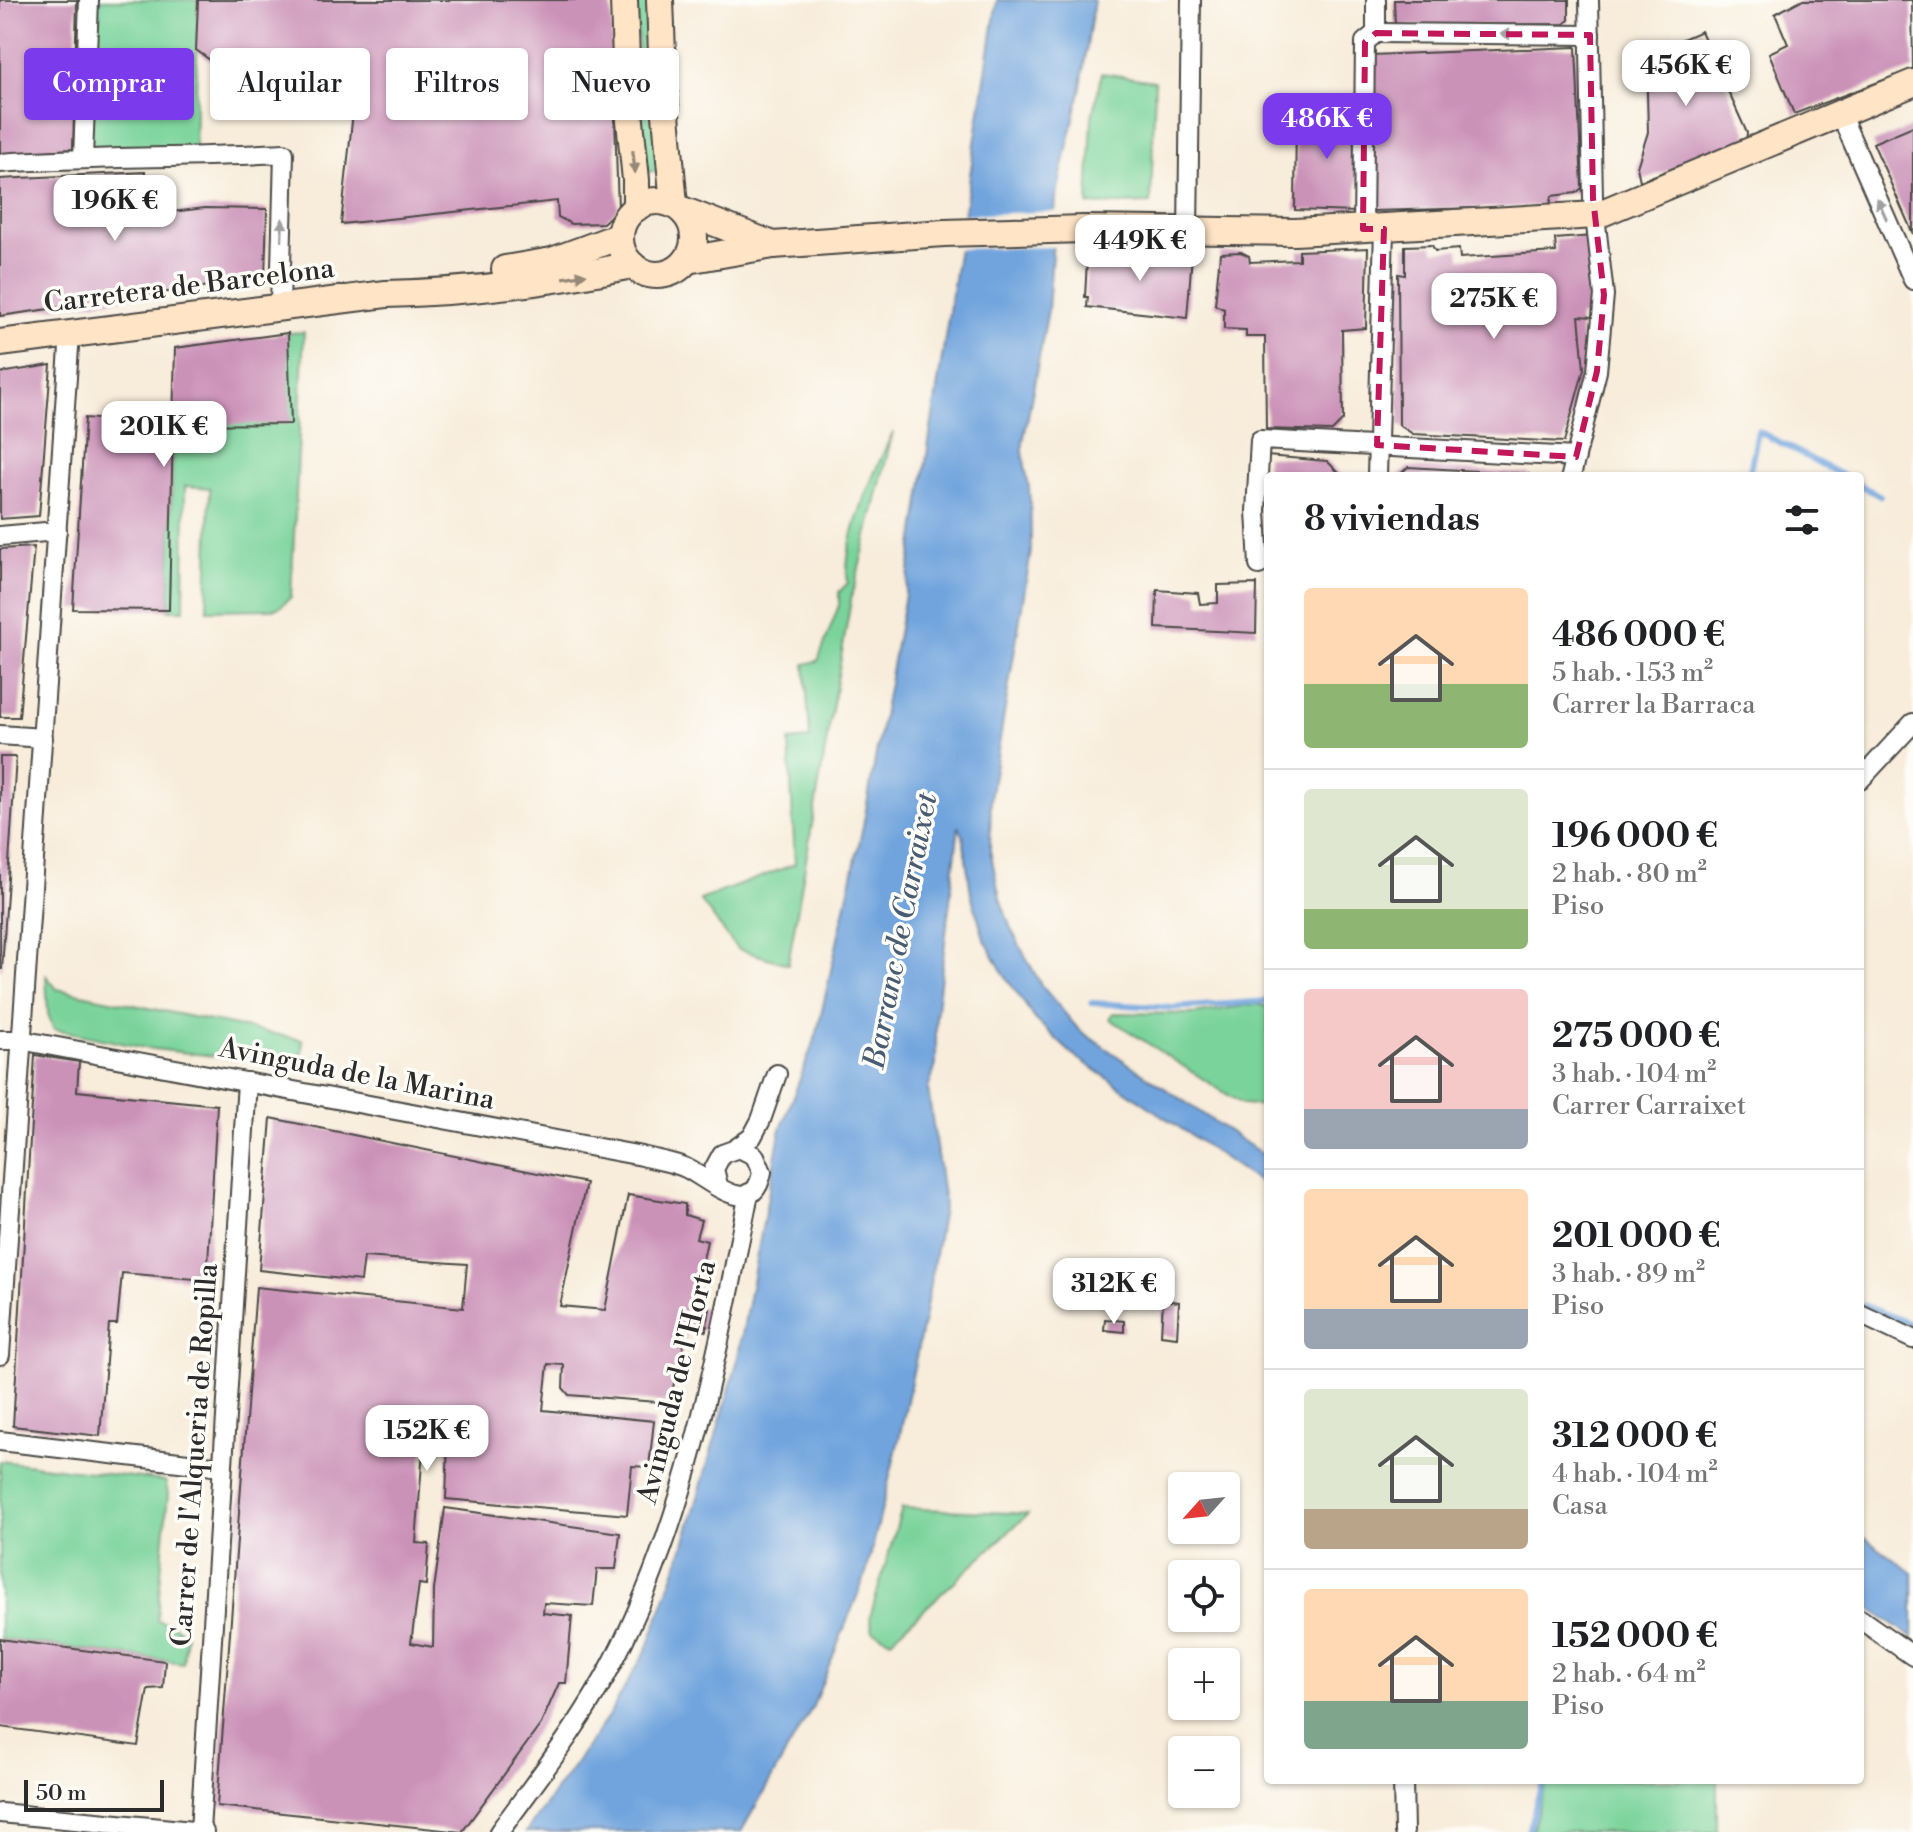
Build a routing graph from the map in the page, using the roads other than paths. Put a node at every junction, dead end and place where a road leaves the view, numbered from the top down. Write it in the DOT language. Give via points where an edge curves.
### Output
graph roads {
  1 [pos="89,0"];
  2 [pos="624,0"];
  3 [pos="660,0"];
  4 [pos="1191,0"];
  5 [pos="1376,0"];
  6 [pos="1589,0"];
  7 [pos="1376,33"];
  8 [pos="1590,35"];
  9 [pos="1913,83"];
  10 [pos="1840,113"];
  11 [pos="83,158"];
  12 [pos="0,163"];
  13 [pos="678,207"];
  14 [pos="636,208"];
  15 [pos="1597,215"];
  16 [pos="1373,229"];
  17 [pos="1188,231"];
  18 [pos="620,236"];
  19 [pos="773,245"];
  20 [pos="687,260"];
  21 [pos="632,265"];
  22 [pos="1913,280"];
  23 [pos="386,294"];
  24 [pos="280,306"];
  25 [pos="70,333"];
  26 [pos="0,343"];
  27 [pos="1377,445"];
  28 [pos="1576,457"];
  29 [pos="1377,472"];
  30 [pos="1572,472"];
  31 [pos="57,531"];
  32 [pos="0,536"];
  33 [pos="1259,565"];
  34 [pos="1913,723"];
  35 [pos="0,735"];
  36 [pos="43,738"];
  37 [pos="1864,776"];
  38 [pos="0,1040"];
  39 [pos="20,1040"];
  40 [pos="777,1074"];
  41 [pos="247,1082"];
  42 [pos="761,1120"];
  43 [pos="727,1153"];
  44 [pos="758,1161"];
  45 [pos="684,1167"];
  46 [pos="721,1189"];
  47 [pos="749,1193"];
  48 [pos="740,1236"];
  49 [pos="1864,1316"];
  50 [pos="1913,1339"];
  51 [pos="0,1355"];
  52 [pos="0,1441"];
  53 [pos="222,1467"];
  54 [pos="1864,1622"];
  55 [pos="1913,1656"];
  56 [pos="1403,1784"];
  57 [pos="0,1813"];
  58 [pos="202,1832"];
  59 [pos="499,1832"];
  60 [pos="1404,1832"];
  1 -- 11 [label="street"];
  2 -- 14 [label="main road, one-way"];
  3 -- 13 [label="main road" via="663,81"];
  4 -- 17 [label="street"];
  5 -- 7 [label="street"];
  6 -- 8 [label="street"];
  8 -- 7 [label="street, one-way"];
  7 -- 16 [label="street" via="1365,42"];
  8 -- 15 [label="street"];
  9 -- 10 [label="main road"];
  10 -- 15 [label="main road"];
  22 -- 10 [label="street, one-way"];
  11 -- 12 [label="street"];
  24 -- 11 [label="street, one-way" via="284,153"];
  13 -- 14 [label="main road" via="661,201"];
  13 -- 19 [label="main road"];
  13 -- 20 [label="main road" via="694,234"];
  14 -- 18 [label="main road"];
  15 -- 16 [label="main road"];
  15 -- 28 [label="street" via="1604,295 1597,371"];
  16 -- 17 [label="main road"];
  16 -- 27 [label="street"];
  17 -- 19 [label="main road" via="1062,229"];
  18 -- 21 [label="main road"];
  18 -- 23 [label="main road, Carretera de Barcelona" via="552,261"];
  19 -- 20 [label="main road"];
  20 -- 21 [label="main road" via="657,275"];
  23 -- 21 [label="main road, Carretera de Barcelona, one-way" via="511,285"];
  23 -- 24 [label="main road, Carretera de Barcelona"];
  24 -- 25 [label="main road, Carretera de Barcelona"];
  25 -- 26 [label="main road, Carretera de Barcelona"];
  25 -- 31 [label="street"];
  27 -- 28 [label="street"];
  27 -- 29 [label="street"];
  27 -- 33 [label="street" via="1260,440"];
  28 -- 30 [label="street"];
  31 -- 32 [label="street"];
  31 -- 36 [label="street"];
  34 -- 37 [label="street"];
  35 -- 36 [label="street"];
  36 -- 39 [label="street"];
  38 -- 39 [label="street, Avinguda de la Marina"];
  39 -- 41 [label="street, Avinguda de la Marina"];
  39 -- 51 [label="street"];
  40 -- 42 [label="street"];
  41 -- 45 [label="street, Avinguda de la Marina"];
  41 -- 53 [label="street, Carrer de l'Alqueria de Ropilla"];
  42 -- 43 [label="street" via="752,1137"];
  42 -- 44 [label="street"];
  43 -- 44 [label="street" via="748,1151"];
  43 -- 45 [label="street"];
  43 -- 46 [label="street" via="714,1169"];
  44 -- 47 [label="street" via="760,1180"];
  45 -- 46 [label="street, Avinguda de la Marina"];
  46 -- 47 [label="street" via="740,1196"];
  46 -- 48 [label="street, Avinguda de l'Horta"];
  47 -- 48 [label="street, Avinguda de l'Horta"];
  48 -- 59 [label="street, Avinguda de l'Horta" via="692,1461 647,1589 596,1693"];
  49 -- 50 [label="street"];
  52 -- 53 [label="street"];
  53 -- 58 [label="street, Carrer de l'Alqueria de Ropilla"];
  54 -- 55 [label="street"];
  56 -- 60 [label="street"];
  57 -- 58 [label="street"];
}
